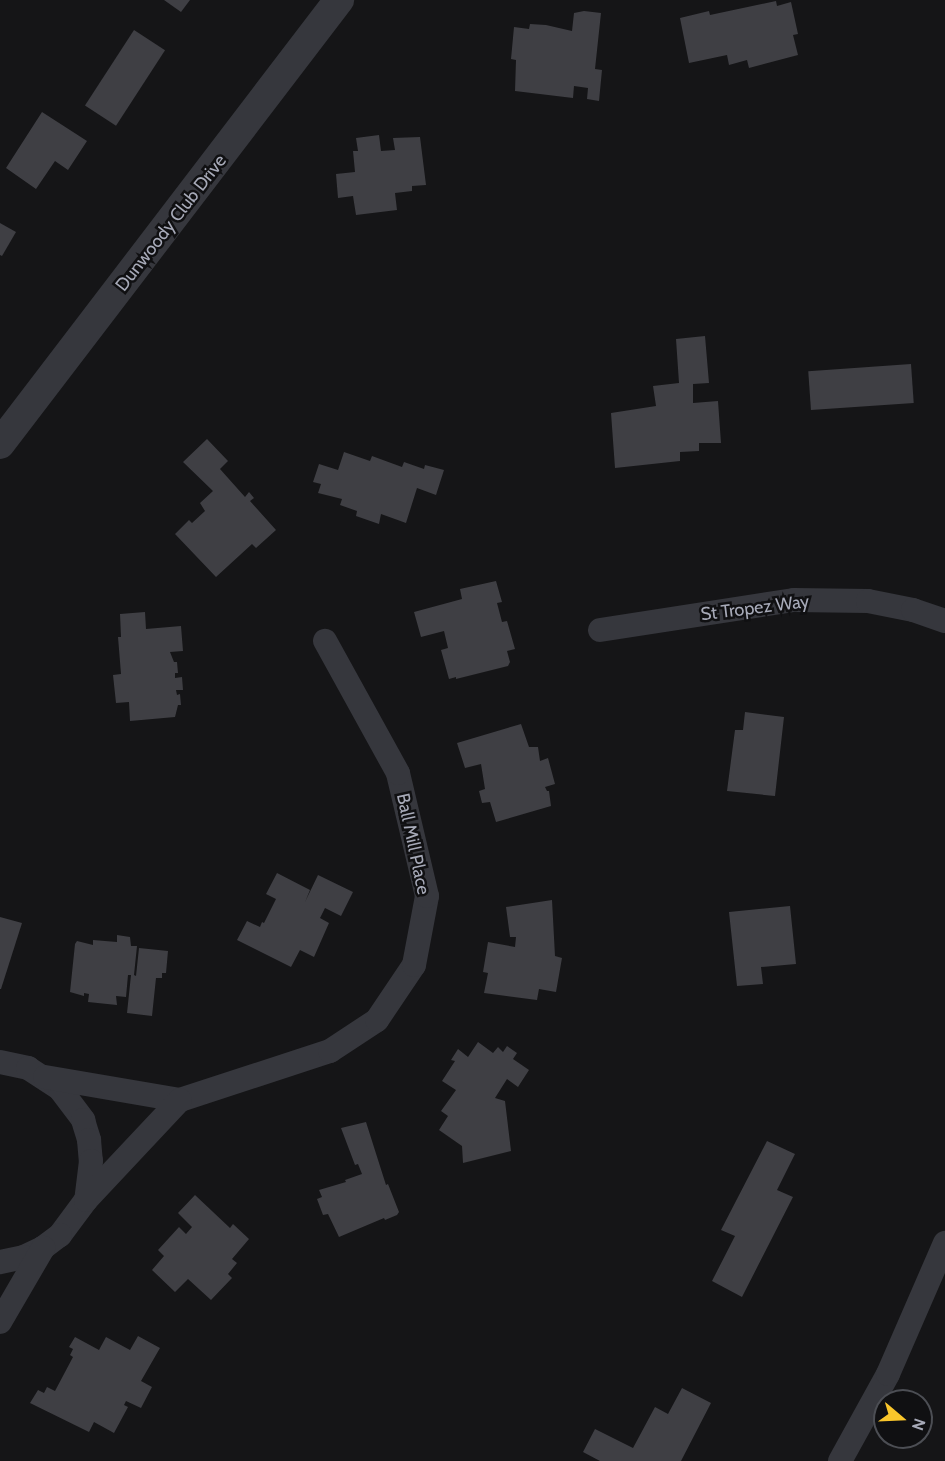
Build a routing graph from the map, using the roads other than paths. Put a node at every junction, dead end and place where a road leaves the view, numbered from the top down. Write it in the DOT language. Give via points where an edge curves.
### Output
graph roads {
  1 [pos="339,0"];
  2 [pos="0,444"];
  3 [pos="945,621"];
  4 [pos="600,630"];
  5 [pos="326,641"];
  6 [pos="0,1062"];
  7 [pos="45,1077"];
  8 [pos="180,1100"];
  9 [pos="86,1200"];
  10 [pos="945,1243"];
  11 [pos="43,1248"];
  12 [pos="0,1262"];
  13 [pos="0,1322"];
  14 [pos="849,1458"];
  1 -- 2 [label="street, Dunwoody Club Drive"];
  3 -- 4 [label="street, St Tropez Way" via="868,601 794,600"];
  5 -- 8 [label="street, Ball Mill Place" via="398,773 427,896 414,965 377,1020 330,1051"];
  6 -- 7 [label="street" via="28,1068"];
  7 -- 8 [label="street, Ball Mill Place"];
  7 -- 9 [label="street" via="73,1103 89,1140 92,1161"];
  8 -- 9 [label="street, Ball Mill Place"];
  9 -- 11 [label="street, Ball Mill Place" via="74,1220"];
  10 -- 14 [label="street"];
  11 -- 12 [label="street"];
  11 -- 13 [label="street"];
}
